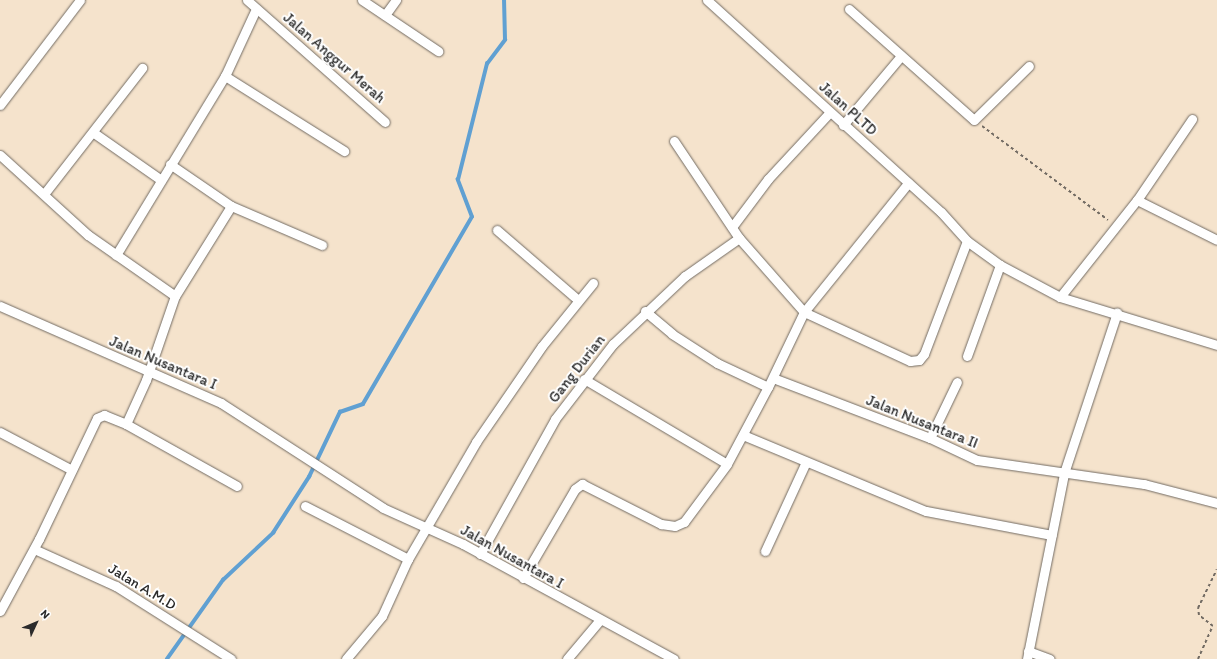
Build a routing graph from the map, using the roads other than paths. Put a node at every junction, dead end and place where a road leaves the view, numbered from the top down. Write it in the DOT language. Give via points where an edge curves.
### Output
graph roads {
  1 [pos="80,0"];
  2 [pos="362,0"];
  3 [pos="396,0"];
  4 [pos="707,0"];
  5 [pos="251,3"];
  6 [pos="849,10"];
  7 [pos="385,15"];
  8 [pos="438,51"];
  9 [pos="900,57"];
  10 [pos="1029,66"];
  11 [pos="142,68"];
  12 [pos="225,76"];
  13 [pos="0,105"];
  14 [pos="830,112"];
  15 [pos="1192,119"];
  16 [pos="385,122"];
  17 [pos="844,124"];
  18 [pos="94,133"];
  19 [pos="674,141"];
  20 [pos="344,151"];
  21 [pos="0,155"];
  22 [pos="170,164"];
  23 [pos="160,180"];
  24 [pos="908,183"];
  25 [pos="44,194"];
  26 [pos="1137,200"];
  27 [pos="231,206"];
  28 [pos="732,228"];
  29 [pos="497,230"];
  30 [pos="739,238"];
  31 [pos="1217,240"];
  32 [pos="967,241"];
  33 [pos="322,245"];
  34 [pos="116,255"];
  35 [pos="1000,265"];
  36 [pos="594,283"];
  37 [pos="175,296"];
  38 [pos="1060,297"];
  39 [pos="578,300"];
  40 [pos="0,306"];
  41 [pos="645,311"];
  42 [pos="804,312"];
  43 [pos="1118,313"];
  44 [pos="1217,345"];
  45 [pos="967,356"];
  46 [pos="149,372"];
  47 [pos="773,378"];
  48 [pos="584,379"];
  49 [pos="957,382"];
  50 [pos="768,387"];
  51 [pos="126,424"];
  52 [pos="0,432"];
  53 [pos="743,435"];
  54 [pos="930,438"];
  55 [pos="806,462"];
  56 [pos="727,464"];
  57 [pos="72,470"];
  58 [pos="1064,473"];
  59 [pos="237,486"];
  60 [pos="1217,503"];
  61 [pos="305,506"];
  62 [pos="425,530"];
  63 [pos="1052,535"];
  64 [pos="34,549"];
  65 [pos="765,551"];
  66 [pos="480,554"];
  67 [pos="408,559"];
  68 [pos="523,578"];
  69 [pos="0,611"];
  70 [pos="599,621"];
  71 [pos="1027,655"];
  72 [pos="231,659"];
  73 [pos="346,659"];
  74 [pos="567,659"];
  75 [pos="674,659"];
  76 [pos="1050,659"];
  1 -- 13 [label="street"];
  2 -- 7 [label="street"];
  3 -- 7 [label="street"];
  4 -- 14 [label="street, Jalan PLTD"];
  5 -- 12 [label="street"];
  5 -- 16 [label="street, Jalan Anggur Merah"];
  6 -- 9 [label="street"];
  7 -- 8 [label="street"];
  9 -- 10 [label="street" via="974,120"];
  9 -- 17 [label="street"];
  11 -- 18 [label="street"];
  12 -- 20 [label="street"];
  12 -- 22 [label="street"];
  14 -- 17 [label="street, Jalan PLTD"];
  14 -- 28 [label="street" via="768,179"];
  15 -- 26 [label="street"];
  17 -- 24 [label="street, Jalan PLTD"];
  18 -- 23 [label="street"];
  18 -- 25 [label="street"];
  19 -- 28 [label="street"];
  21 -- 25 [label="street"];
  22 -- 23 [label="street"];
  22 -- 27 [label="street"];
  23 -- 34 [label="street"];
  24 -- 32 [label="street, Jalan PLTD"];
  24 -- 42 [label="street"];
  25 -- 34 [label="street"];
  26 -- 31 [label="street"];
  26 -- 38 [label="street"];
  27 -- 33 [label="street"];
  27 -- 37 [label="street"];
  28 -- 30 [label="street"];
  29 -- 39 [label="street"];
  30 -- 41 [label="street, Gang Durian"];
  30 -- 42 [label="street"];
  32 -- 35 [label="street, Jalan PLTD"];
  32 -- 42 [label="street" via="924,354 916,361 898,356"];
  34 -- 37 [label="street"];
  35 -- 38 [label="street, Jalan PLTD"];
  35 -- 45 [label="street"];
  36 -- 39 [label="street"];
  37 -- 46 [label="street"];
  38 -- 43 [label="street, Jalan PLTD"];
  39 -- 62 [label="street" via="476,442"];
  40 -- 46 [label="street, Jalan Nusantara I"];
  41 -- 48 [label="street, Gang Durian"];
  41 -- 50 [label="street" via="672,334 716,362"];
  42 -- 47 [label="street"];
  43 -- 44 [label="street, Jalan PLTD"];
  43 -- 58 [label="street"];
  46 -- 51 [label="street"];
  46 -- 62 [label="street, Jalan Nusantara I" via="221,403 383,508"];
  47 -- 50 [label="street"];
  47 -- 54 [label="street, Jalan Nusantara II"];
  48 -- 56 [label="street"];
  48 -- 66 [label="street, Gang Durian" via="529,463"];
  49 -- 54 [label="street"];
  50 -- 53 [label="street"];
  51 -- 57 [label="street" via="99,416"];
  51 -- 59 [label="street"];
  52 -- 57 [label="street"];
  53 -- 55 [label="street"];
  53 -- 56 [label="street"];
  54 -- 58 [label="street, Jalan Nusantara II" via="977,460"];
  55 -- 63 [label="street" via="926,511"];
  55 -- 65 [label="street"];
  56 -- 68 [label="street" via="690,517 675,526 661,524 588,484 578,486"];
  57 -- 64 [label="street"];
  58 -- 60 [label="street, Jalan Nusantara II" via="1144,484"];
  58 -- 63 [label="street"];
  61 -- 67 [label="street"];
  62 -- 66 [label="street, Jalan Nusantara I"];
  62 -- 67 [label="street"];
  63 -- 71 [label="street"];
  64 -- 69 [label="street"];
  64 -- 72 [label="street, Jalan A.M.D" via="90,572"];
  66 -- 68 [label="street, Jalan Nusantara I"];
  67 -- 73 [label="street" via="382,616"];
  68 -- 70 [label="street, Jalan Nusantara I"];
  70 -- 74 [label="street"];
  70 -- 75 [label="street, Jalan Nusantara I"];
  71 -- 76 [label="street"];
}
